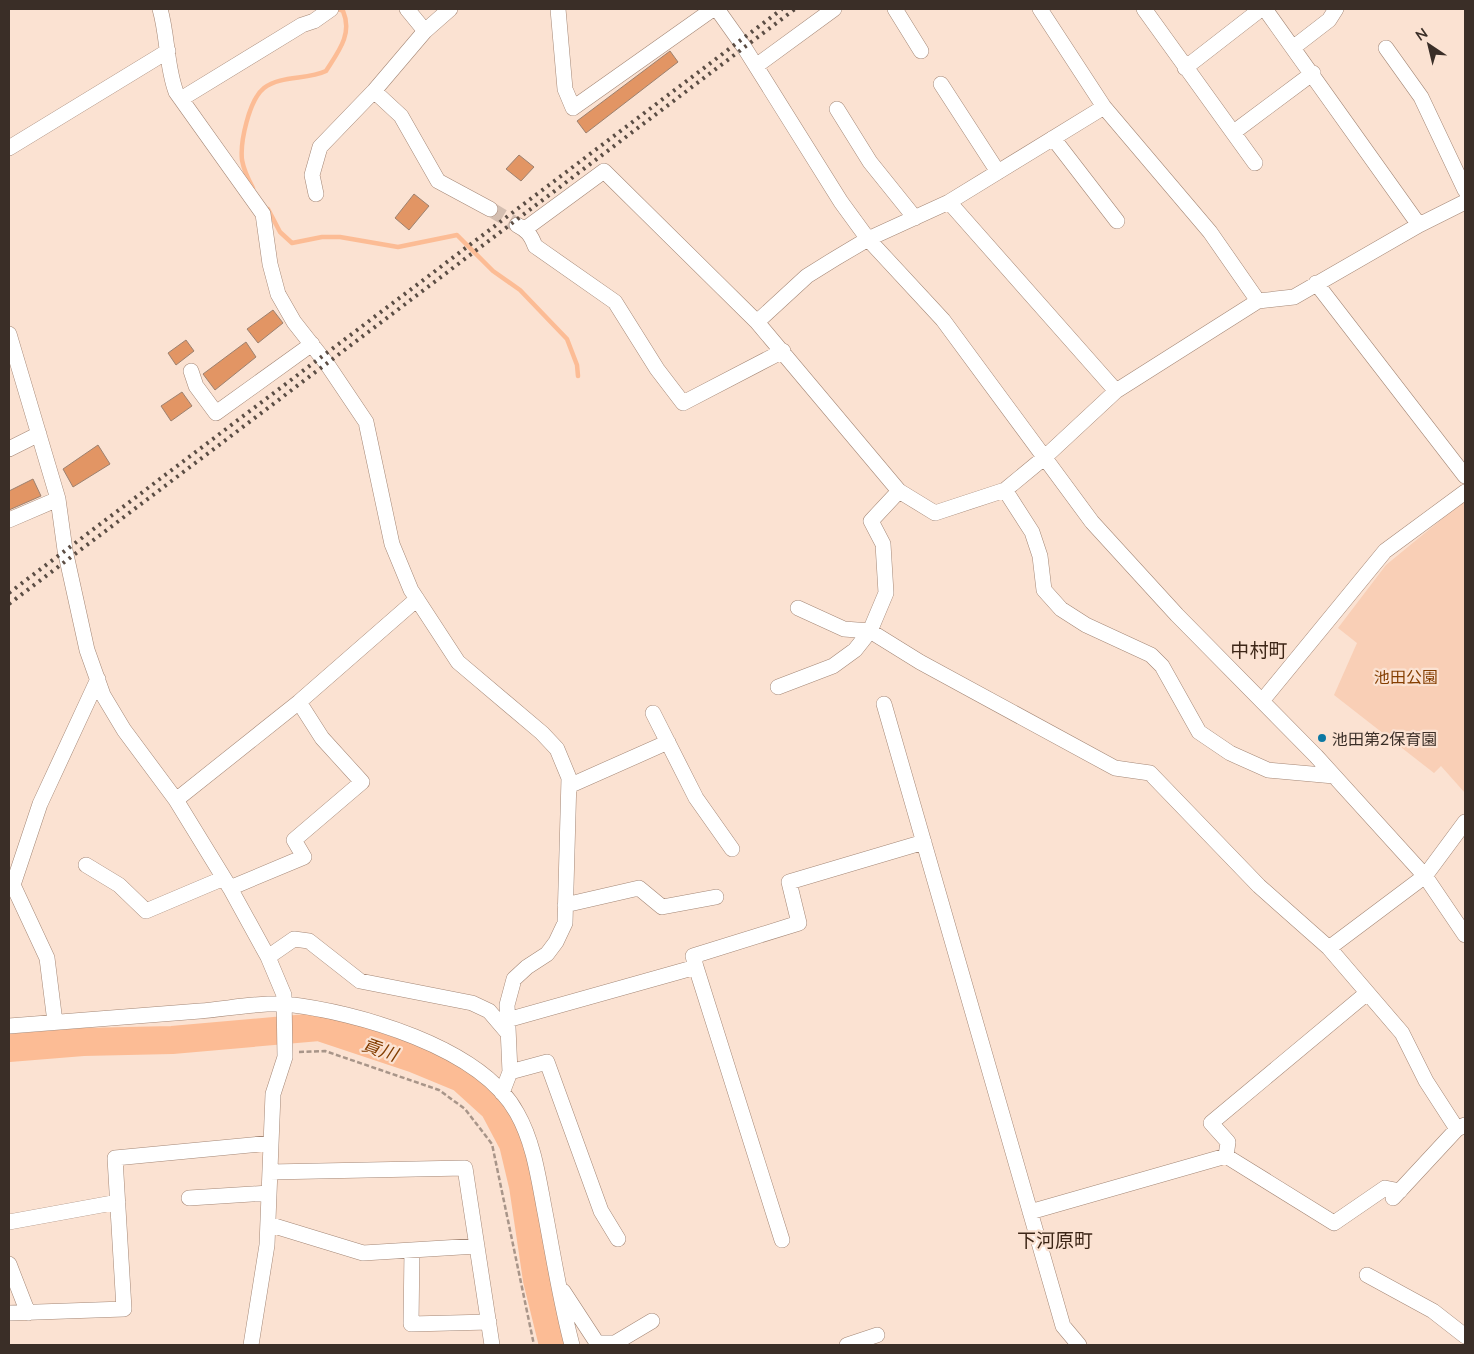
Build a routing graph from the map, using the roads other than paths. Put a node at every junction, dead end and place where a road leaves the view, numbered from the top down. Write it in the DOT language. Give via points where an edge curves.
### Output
graph roads {
  1 [pos="160,9"];
  2 [pos="331,9"];
  3 [pos="407,9"];
  4 [pos="450,9"];
  5 [pos="558,9"];
  6 [pos="713,9"];
  7 [pos="717,9"];
  8 [pos="834,9"];
  9 [pos="895,9"];
  10 [pos="1040,9"];
  11 [pos="1144,9"];
  12 [pos="1261,9"];
  13 [pos="1266,9"];
  14 [pos="1336,9"];
  15 [pos="425,31"];
  16 [pos="1294,47"];
  17 [pos="1386,48"];
  18 [pos="168,51"];
  19 [pos="921,51"];
  20 [pos="756,66"];
  21 [pos="1185,68"];
  22 [pos="1313,73"];
  23 [pos="941,84"];
  24 [pos="374,91"];
  25 [pos="181,99"];
  26 [pos="1104,107"];
  27 [pos="836,109"];
  28 [pos="1234,132"];
  29 [pos="1053,138"];
  30 [pos="9,148"];
  31 [pos="1255,163"];
  32 [pos="998,172"];
  33 [pos="1465,190"];
  34 [pos="316,194"];
  35 [pos="949,202"];
  36 [pos="1465,202"];
  37 [pos="490,209"];
  38 [pos="915,218"];
  39 [pos="1117,221"];
  40 [pos="1419,225"];
  41 [pos="868,239"];
  42 [pos="1316,283"];
  43 [pos="1258,301"];
  44 [pos="757,322"];
  45 [pos="9,334"];
  46 [pos="312,344"];
  47 [pos="783,351"];
  48 [pos="191,371"];
  49 [pos="1116,391"];
  50 [pos="39,434"];
  51 [pos="9,449"];
  52 [pos="1045,457"];
  53 [pos="1465,476"];
  54 [pos="1005,490"];
  55 [pos="899,491"];
  56 [pos="1465,492"];
  57 [pos="58,499"];
  58 [pos="9,520"];
  59 [pos="417,599"];
  60 [pos="798,608"];
  61 [pos="870,631"];
  62 [pos="98,679"];
  63 [pos="778,687"];
  64 [pos="1262,701"];
  65 [pos="299,702"];
  66 [pos="884,704"];
  67 [pos="653,713"];
  68 [pos="668,742"];
  69 [pos="1334,776"];
  70 [pos="569,786"];
  71 [pos="176,800"];
  72 [pos="1465,822"];
  73 [pos="924,842"];
  74 [pos="732,849"];
  75 [pos="86,864"];
  76 [pos="1425,876"];
  77 [pos="227,883"];
  78 [pos="11,888"];
  79 [pos="716,897"];
  80 [pos="565,906"];
  81 [pos="1465,936"];
  82 [pos="1329,948"];
  83 [pos="268,957"];
  84 [pos="696,967"];
  85 [pos="1367,993"];
  86 [pos="285,1008"];
  87 [pos="55,1022"];
  88 [pos="9,1026"];
  89 [pos="507,1026"];
  90 [pos="510,1072"];
  91 [pos="502,1093"];
  92 [pos="1461,1127"];
  93 [pos="271,1143"];
  94 [pos="1226,1156"];
  95 [pos="270,1172"];
  96 [pos="269,1193"];
  97 [pos="189,1198"];
  98 [pos="118,1202"];
  99 [pos="1030,1212"];
  100 [pos="9,1222"];
  101 [pos="268,1224"];
  102 [pos="618,1240"];
  103 [pos="782,1240"];
  104 [pos="477,1246"];
  105 [pos="412,1250"];
  106 [pos="9,1264"];
  107 [pos="1367,1275"];
  108 [pos="558,1283"];
  109 [pos="28,1312"];
  110 [pos="9,1313"];
  111 [pos="652,1321"];
  112 [pos="488,1322"];
  113 [pos="877,1335"];
  114 [pos="1465,1336"];
  115 [pos="615,1344"];
  116 [pos="251,1345"];
  117 [pos="492,1345"];
  118 [pos="572,1345"];
  119 [pos="847,1345"];
  120 [pos="1079,1345"];
  1 -- 18 [label="street"];
  2 -- 25 [label="street"];
  3 -- 15 [label="street"];
  4 -- 15 [label="street"];
  5 -- 6 [label="street" via="565,89 573,108"];
  7 -- 20 [label="street"];
  8 -- 20 [label="street"];
  9 -- 19 [label="street"];
  10 -- 26 [label="street"];
  11 -- 21 [label="street"];
  12 -- 21 [label="street"];
  13 -- 16 [label="street"];
  14 -- 16 [label="street" via="1329,20"];
  15 -- 24 [label="street"];
  16 -- 22 [label="street"];
  17 -- 33 [label="street" via="1421,97"];
  18 -- 25 [label="street" via="169,73"];
  18 -- 30 [label="street"];
  20 -- 41 [label="street" via="841,202"];
  21 -- 28 [label="street"];
  22 -- 28 [label="street"];
  22 -- 40 [label="street"];
  23 -- 32 [label="street"];
  24 -- 34 [label="street" via="320,147 312,175"];
  24 -- 37 [label="street" via="401,116 438,181"];
  25 -- 46 [label="street" via="263,214 278,294 294,322"];
  26 -- 29 [label="street"];
  26 -- 43 [label="street" via="1210,232"];
  27 -- 38 [label="street" via="870,162"];
  28 -- 31 [label="street"];
  29 -- 32 [label="street"];
  29 -- 39 [label="street"];
  32 -- 35 [label="street"];
  35 -- 38 [label="street"];
  35 -- 49 [label="street"];
  36 -- 40 [label="street"];
  38 -- 41 [label="street"];
  40 -- 42 [label="street"];
  41 -- 44 [label="street" via="807,276"];
  41 -- 52 [label="street" via="944,320"];
  42 -- 43 [label="street" via="1294,297"];
  42 -- 53 [label="street"];
  43 -- 49 [label="street"];
  44 -- 47 [label="street"];
  44 -- 47 [label="street" via="604,171 521,227 532,236 535,246 615,302 657,369 683,403"];
  45 -- 50 [label="street"];
  46 -- 48 [label="street" via="216,413 196,386"];
  46 -- 59 [label="street" via="366,422 392,544"];
  47 -- 55 [label="street"];
  49 -- 52 [label="street"];
  50 -- 51 [label="street"];
  50 -- 57 [label="street"];
  52 -- 54 [label="street"];
  52 -- 64 [label="street" via="1092,522 1177,616"];
  54 -- 55 [label="street" via="935,512"];
  54 -- 69 [label="street" via="1032,532 1040,556 1044,590 1061,609 1086,625 1151,655 1162,666 1199,732 1230,753 1268,770"];
  55 -- 61 [label="street" via="871,521 882,544 886,592"];
  56 -- 64 [label="street" via="1385,551"];
  57 -- 58 [label="street"];
  57 -- 62 [label="street" via="67,560 87,650"];
  59 -- 65 [label="street"];
  59 -- 70 [label="street" via="458,662 542,733 557,750 569,778"];
  60 -- 61 [label="street" via="844,629"];
  61 -- 63 [label="street" via="855,650 833,666"];
  61 -- 82 [label="street" via="920,662 1115,768 1150,772 1259,886"];
  62 -- 71 [label="street" via="103,695 124,730"];
  62 -- 78 [label="street" via="40,804"];
  64 -- 69 [label="street"];
  65 -- 71 [label="street"];
  65 -- 77 [label="street" via="322,738 362,782 294,840 304,857"];
  66 -- 73 [label="street"];
  67 -- 68 [label="street"];
  68 -- 70 [label="street"];
  68 -- 74 [label="street" via="696,798"];
  69 -- 76 [label="street"];
  70 -- 80 [label="street"];
  71 -- 77 [label="street"];
  72 -- 76 [label="street"];
  73 -- 84 [label="street" via="789,882 799,923 693,956"];
  73 -- 99 [label="street"];
  75 -- 77 [label="street" via="119,885 146,911"];
  76 -- 81 [label="street"];
  76 -- 82 [label="street"];
  77 -- 83 [label="street"];
  78 -- 87 [label="street" via="46,958"];
  79 -- 80 [label="street" via="662,907 639,888"];
  80 -- 89 [label="street" via="565,923 556,942 547,954 526,966 514,979 507,1005"];
  82 -- 85 [label="street"];
  83 -- 86 [label="street" via="284,994"];
  83 -- 89 [label="street" via="294,939 309,941 360,981 472,1003 489,1011"];
  84 -- 89 [label="street"];
  84 -- 103 [label="street"];
  85 -- 92 [label="street" via="1402,1033 1426,1081"];
  85 -- 94 [label="street" via="1211,1123 1228,1142"];
  86 -- 87 [label="street"];
  86 -- 91 [label="street" via="341,1014 400,1031 452,1053"];
  86 -- 93 [label="street" via="285,1057 273,1094"];
  87 -- 88 [label="street"];
  89 -- 90 [label="street"];
  90 -- 91 [label="street"];
  90 -- 102 [label="street" via="547,1062 601,1211"];
  91 -- 108 [label="street" via="526,1131 538,1175"];
  92 -- 94 [label="street" via="1396,1195 1385,1188 1334,1223"];
  93 -- 95 [label="street"];
  93 -- 98 [label="street" via="115,1158"];
  94 -- 99 [label="street"];
  95 -- 96 [label="street"];
  95 -- 104 [label="street" via="464,1168"];
  96 -- 97 [label="street"];
  96 -- 101 [label="street"];
  98 -- 100 [label="street"];
  98 -- 109 [label="street" via="124,1309"];
  99 -- 120 [label="street" via="1063,1326"];
  101 -- 105 [label="street" via="363,1253"];
  101 -- 116 [label="street"];
  104 -- 105 [label="street"];
  104 -- 112 [label="street"];
  105 -- 112 [label="street" via="411,1324"];
  106 -- 109 [label="street"];
  107 -- 114 [label="street" via="1433,1311"];
  108 -- 115 [label="street" via="597,1343"];
  108 -- 118 [label="street"];
  109 -- 110 [label="street"];
  111 -- 115 [label="street"];
  112 -- 117 [label="street"];
  113 -- 119 [label="street"];
}
